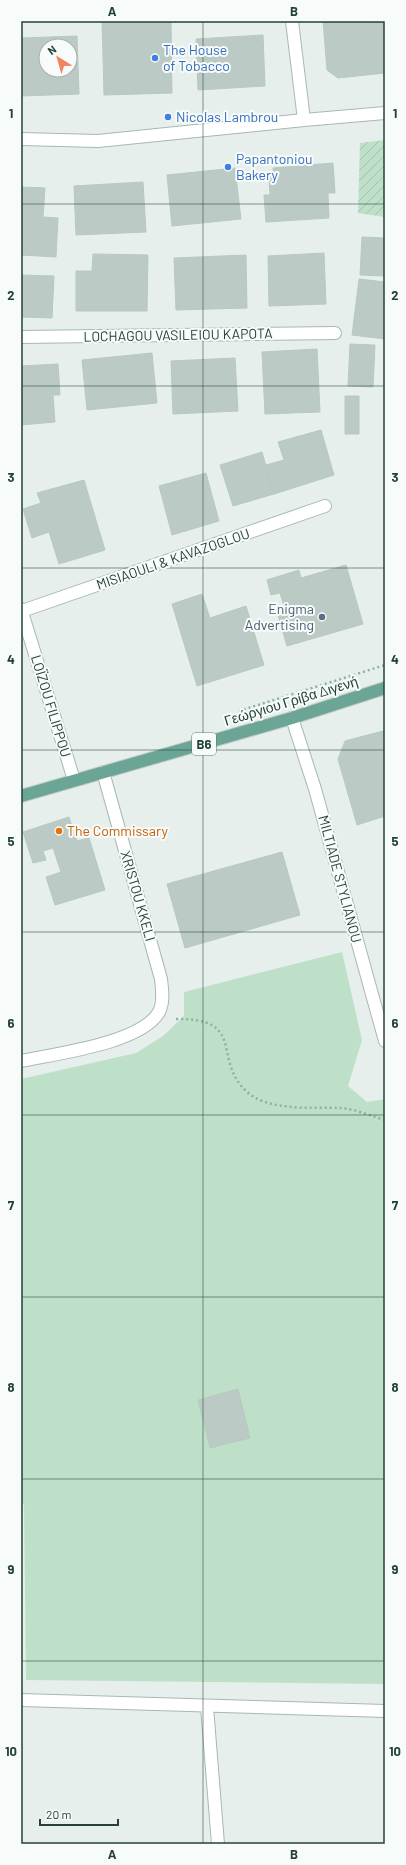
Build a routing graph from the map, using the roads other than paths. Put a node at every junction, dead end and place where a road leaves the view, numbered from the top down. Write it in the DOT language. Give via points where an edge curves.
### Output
graph roads {
  1 [pos="292,21"];
  2 [pos="385,114"];
  3 [pos="304,120"];
  4 [pos="21,139"];
  5 [pos="335,333"];
  6 [pos="21,336"];
  7 [pos="325,506"];
  8 [pos="21,610"];
  9 [pos="385,688"];
  10 [pos="292,718"];
  11 [pos="103,772"];
  12 [pos="74,780"];
  13 [pos="21,796"];
  14 [pos="385,1041"];
  15 [pos="21,1061"];
  16 [pos="21,1700"];
  17 [pos="207,1707"];
  18 [pos="385,1711"];
  19 [pos="218,1844"];
  1 -- 3 [label="street"];
  2 -- 3 [label="street"];
  3 -- 4 [label="street" via="98,141"];
  5 -- 6 [label="street, LOCHAGOU VASILEIOU KAPOTA"];
  7 -- 8 [label="street, MISIAOULI & KAVAZOGLOU"];
  8 -- 12 [label="street, LOÏZOU FILIPPOU"];
  9 -- 10 [label="main road, Γεώργιου Γρίβα Διγενή / B6"];
  10 -- 11 [label="main road, Γεώργιου Γρίβα Διγενή / B6"];
  10 -- 14 [label="street, MILTIADE STYLIANOU" via="315,789"];
  11 -- 12 [label="main road, Γεώργιου Γρίβα Διγενή / B6"];
  11 -- 15 [label="street, XRISTOU KKELI" via="161,979 163,995 160,1009 154,1019 140,1030 109,1041"];
  12 -- 13 [label="main road, Γεώργιου Γρίβα Διγενή / B6"];
  16 -- 17 [label="street"];
  17 -- 18 [label="street"];
  17 -- 19 [label="street"];
}
